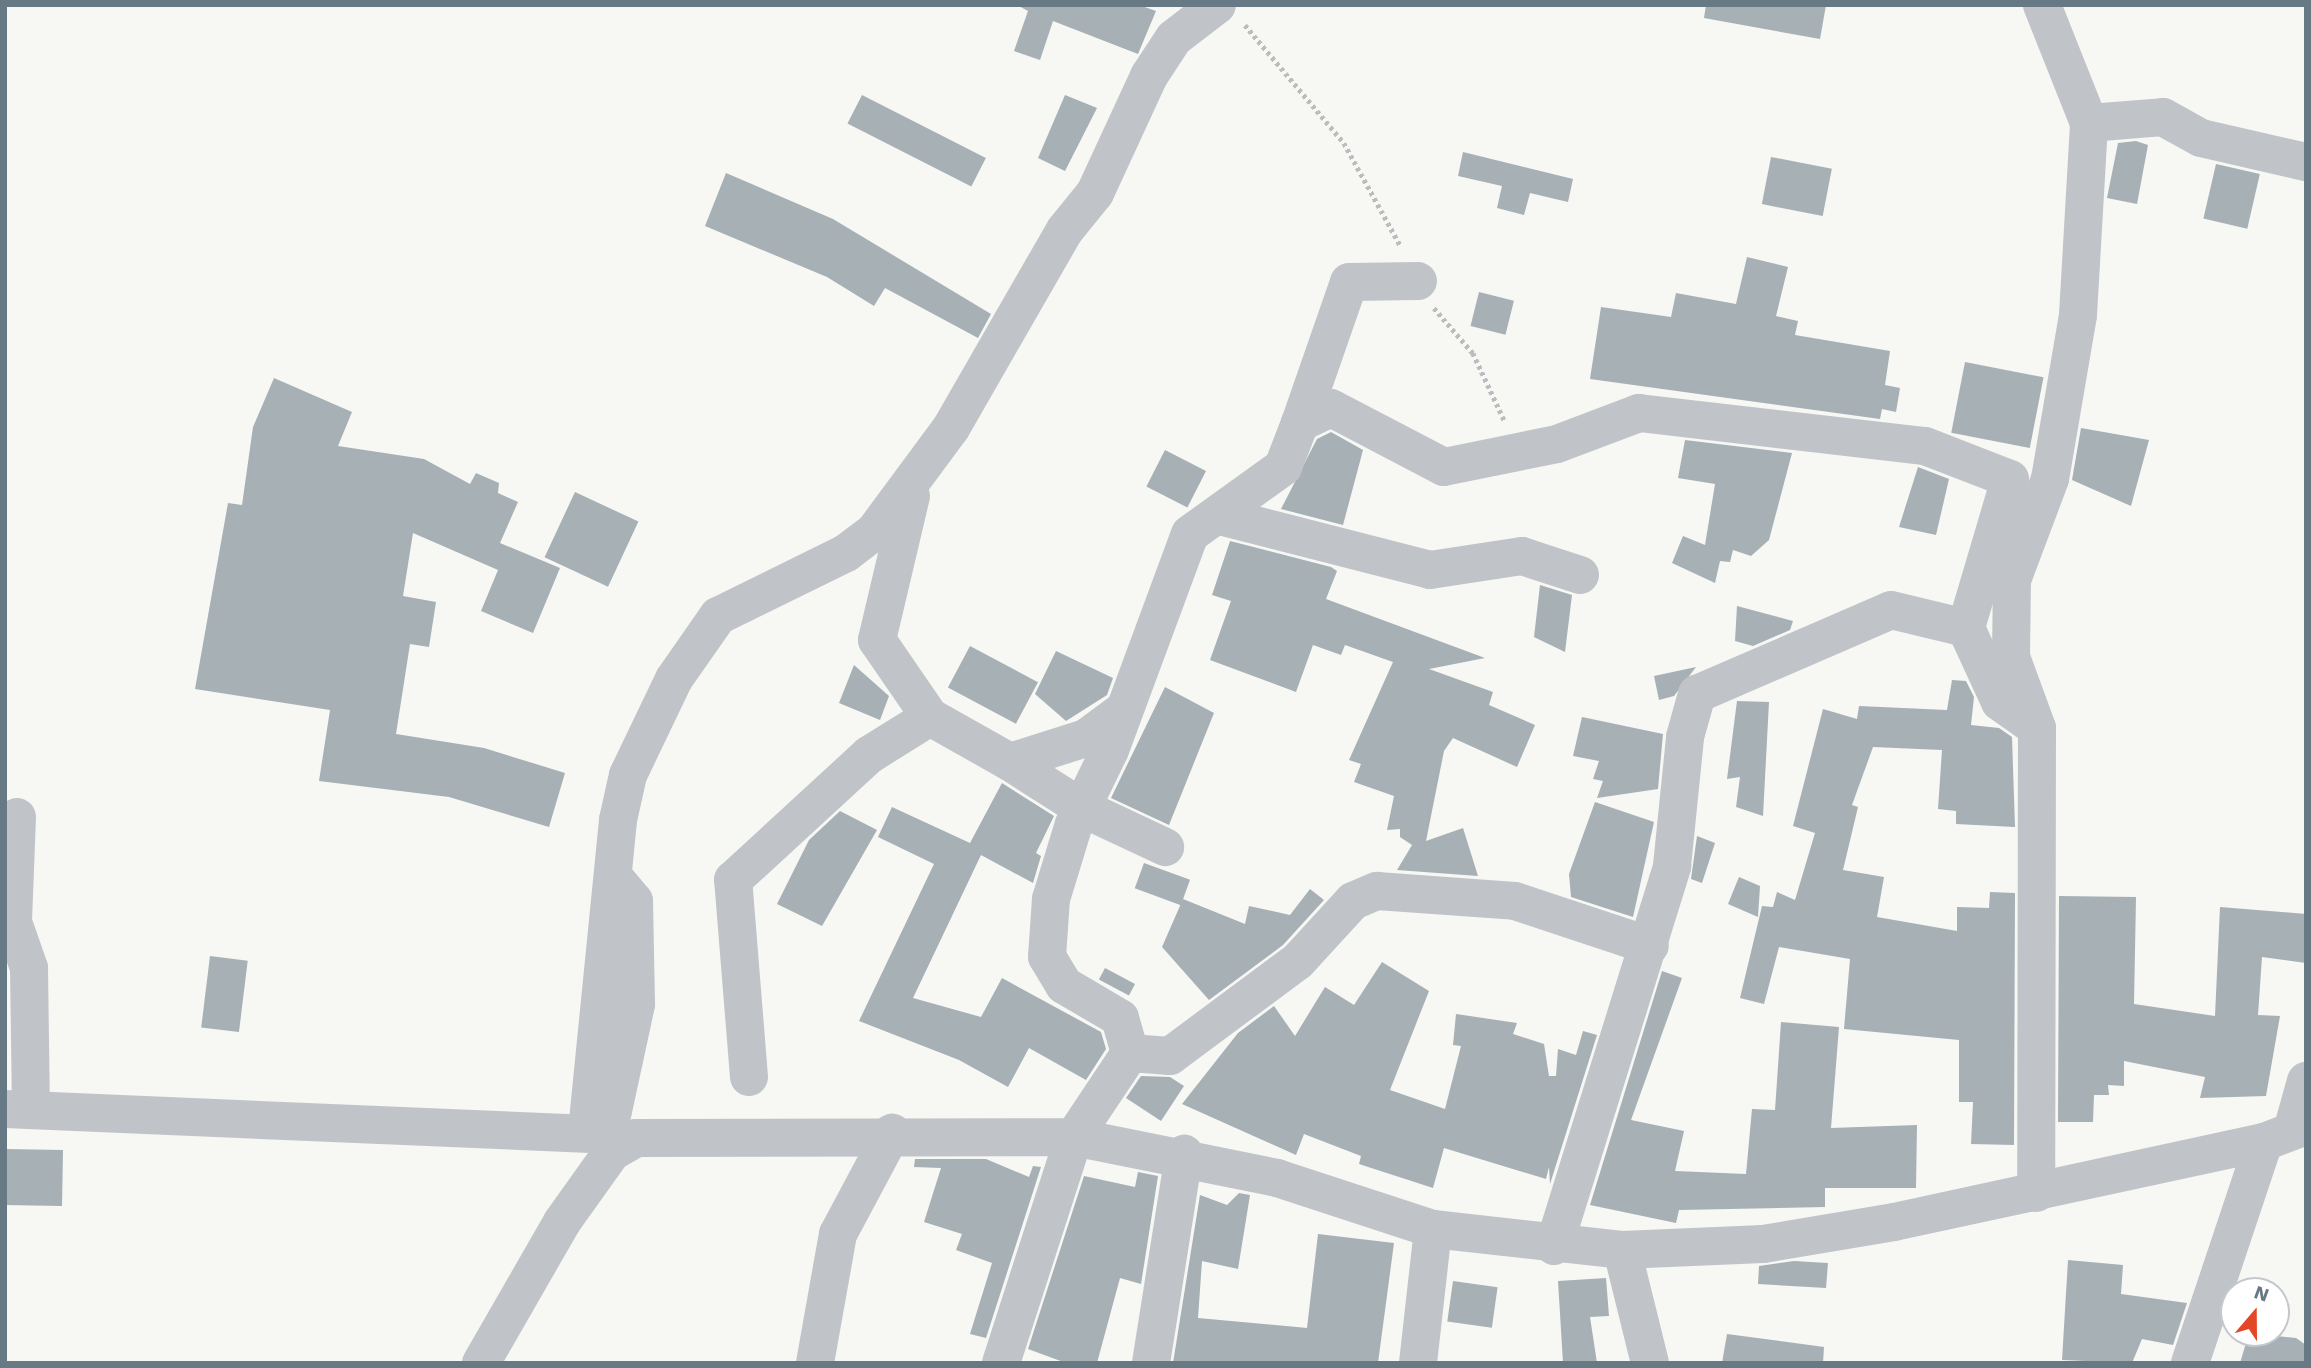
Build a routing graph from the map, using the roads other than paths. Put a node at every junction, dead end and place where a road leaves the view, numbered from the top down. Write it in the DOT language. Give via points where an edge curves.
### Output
graph roads {
  1 [pos="2042,5"];
  2 [pos="1227,11"];
  3 [pos="2088,123"];
  4 [pos="2306,162"];
  5 [pos="1418,281"];
  6 [pos="1300,423"];
  7 [pos="917,474"];
  8 [pos="1220,516"];
  9 [pos="1580,575"];
  10 [pos="1966,628"];
  11 [pos="1124,710"];
  12 [pos="930,718"];
  13 [pos="2036,729"];
  14 [pos="1010,762"];
  15 [pos="1082,808"];
  16 [pos="17,817"];
  17 [pos="1165,847"];
  18 [pos="1650,946"];
  19 [pos="1130,1053"];
  20 [pos="750,1077"];
  21 [pos="2306,1081"];
  22 [pos="18,1109"];
  23 [pos="892,1133"];
  24 [pos="2287,1133"];
  25 [pos="610,1134"];
  26 [pos="1074,1137"];
  27 [pos="1184,1154"];
  28 [pos="2036,1193"];
  29 [pos="1433,1229"];
  30 [pos="1554,1246"];
  31 [pos="1622,1250"];
  32 [pos="481,1363"];
  33 [pos="815,1363"];
  34 [pos="1001,1363"];
  35 [pos="1150,1363"];
  36 [pos="1418,1363"];
  37 [pos="1650,1363"];
  38 [pos="2190,1363"];
  1 -- 3 [label="street"];
  2 -- 7 [label="street" via="1174,38 1149,76 1095,193 1065,230 951,428"];
  3 -- 4 [label="street" via="2163,117 2201,138"];
  3 -- 13 [label="street" via="2076,329 2050,479 2012,580 2011,657"];
  5 -- 6 [label="street" via="1349,282"];
  6 -- 8 [label="street" via="1283,467"];
  6 -- 10 [label="street" via="1331,408 1444,467 1519,452 1639,413 1925,446 2010,479"];
  7 -- 12 [label="street" via="877,640"];
  7 -- 25 [label="street" via="874,532 846,553 718,616 674,679 628,775 612,874"];
  8 -- 9 [label="street" via="1430,570 1522,556"];
  8 -- 11 [label="street" via="1191,534"];
  10 -- 13 [label="street" via="2000,702"];
  10 -- 18 [label="street" via="1891,610 1697,694 1685,737 1672,866"];
  11 -- 14 [label="street" via="1086,738"];
  11 -- 15 [label="street"];
  12 -- 14 [label="street"];
  12 -- 20 [label="street" via="869,755 733,880"];
  13 -- 28 [label="street"];
  14 -- 15 [label="street"];
  15 -- 17 [label="street"];
  15 -- 19 [label="street" via="1052,899 1046,957 1064,985 1120,1018"];
  16 -- 22 [label="street" via="13,922 29,968"];
  18 -- 19 [label="street" via="1515,901 1377,891 1353,901 1298,961 1170,1056"];
  18 -- 30 [label="street"];
  19 -- 26 [label="street"];
  21 -- 24 [label="street"];
  22 -- 25 [label="street"];
  23 -- 25 [label="street"];
  23 -- 26 [label="street"];
  23 -- 33 [label="street" via="838,1234"];
  24 -- 28 [label="street"];
  24 -- 38 [label="street"];
  25 -- 32 [label="street" via="612,1152 562,1222"];
  26 -- 27 [label="street"];
  26 -- 34 [label="street"];
  27 -- 29 [label="street"];
  27 -- 35 [label="street"];
  28 -- 31 [label="street" via="1763,1244"];
  29 -- 30 [label="street"];
  29 -- 36 [label="street"];
  30 -- 31 [label="street"];
  31 -- 37 [label="street"];
}
